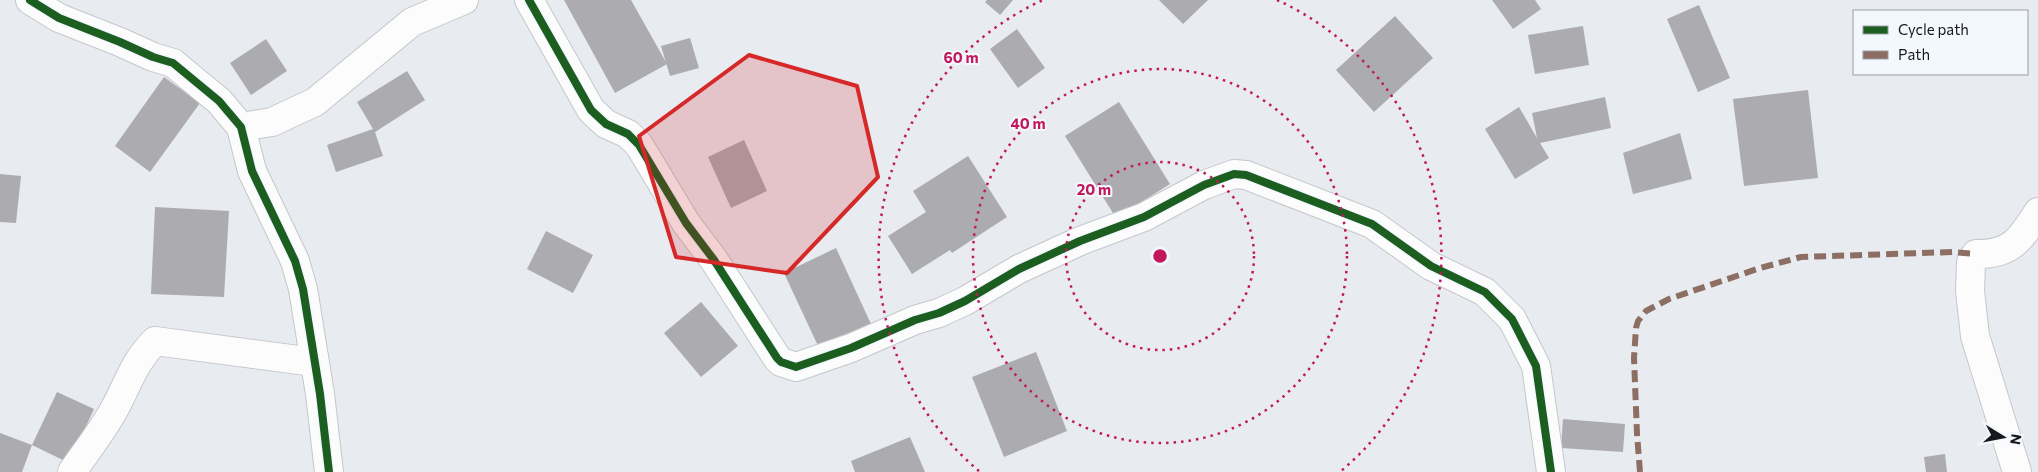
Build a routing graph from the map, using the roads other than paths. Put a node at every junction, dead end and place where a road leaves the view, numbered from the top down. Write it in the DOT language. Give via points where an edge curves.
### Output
graph roads {
  1 [pos="30,0"];
  2 [pos="464,0"];
  3 [pos="528,0"];
  4 [pos="241,127"];
  5 [pos="2038,212"];
  6 [pos="314,362"];
  7 [pos="72,472"];
  8 [pos="329,472"];
  9 [pos="1551,472"];
  10 [pos="2017,472"];
  1 -- 4 [label="street" via="59,18 173,63 219,101"];
  2 -- 4 [label="street" via="412,22 315,102 272,122"];
  3 -- 9 [label="street" via="591,110 639,145 686,224 714,260 781,362 796,367 939,313 1019,270 1080,241 1144,217 1204,185 1234,174 1246,175 1372,224 1431,266 1485,292 1512,319 1536,366"];
  4 -- 6 [label="street" via="252,171 295,261 308,313"];
  5 -- 10 [label="street" via="2014,244 1997,252 1976,254 1971,262 1970,291 1975,336"];
  6 -- 7 [label="street" via="155,341 134,366 117,405"];
  6 -- 8 [label="street"];
}
